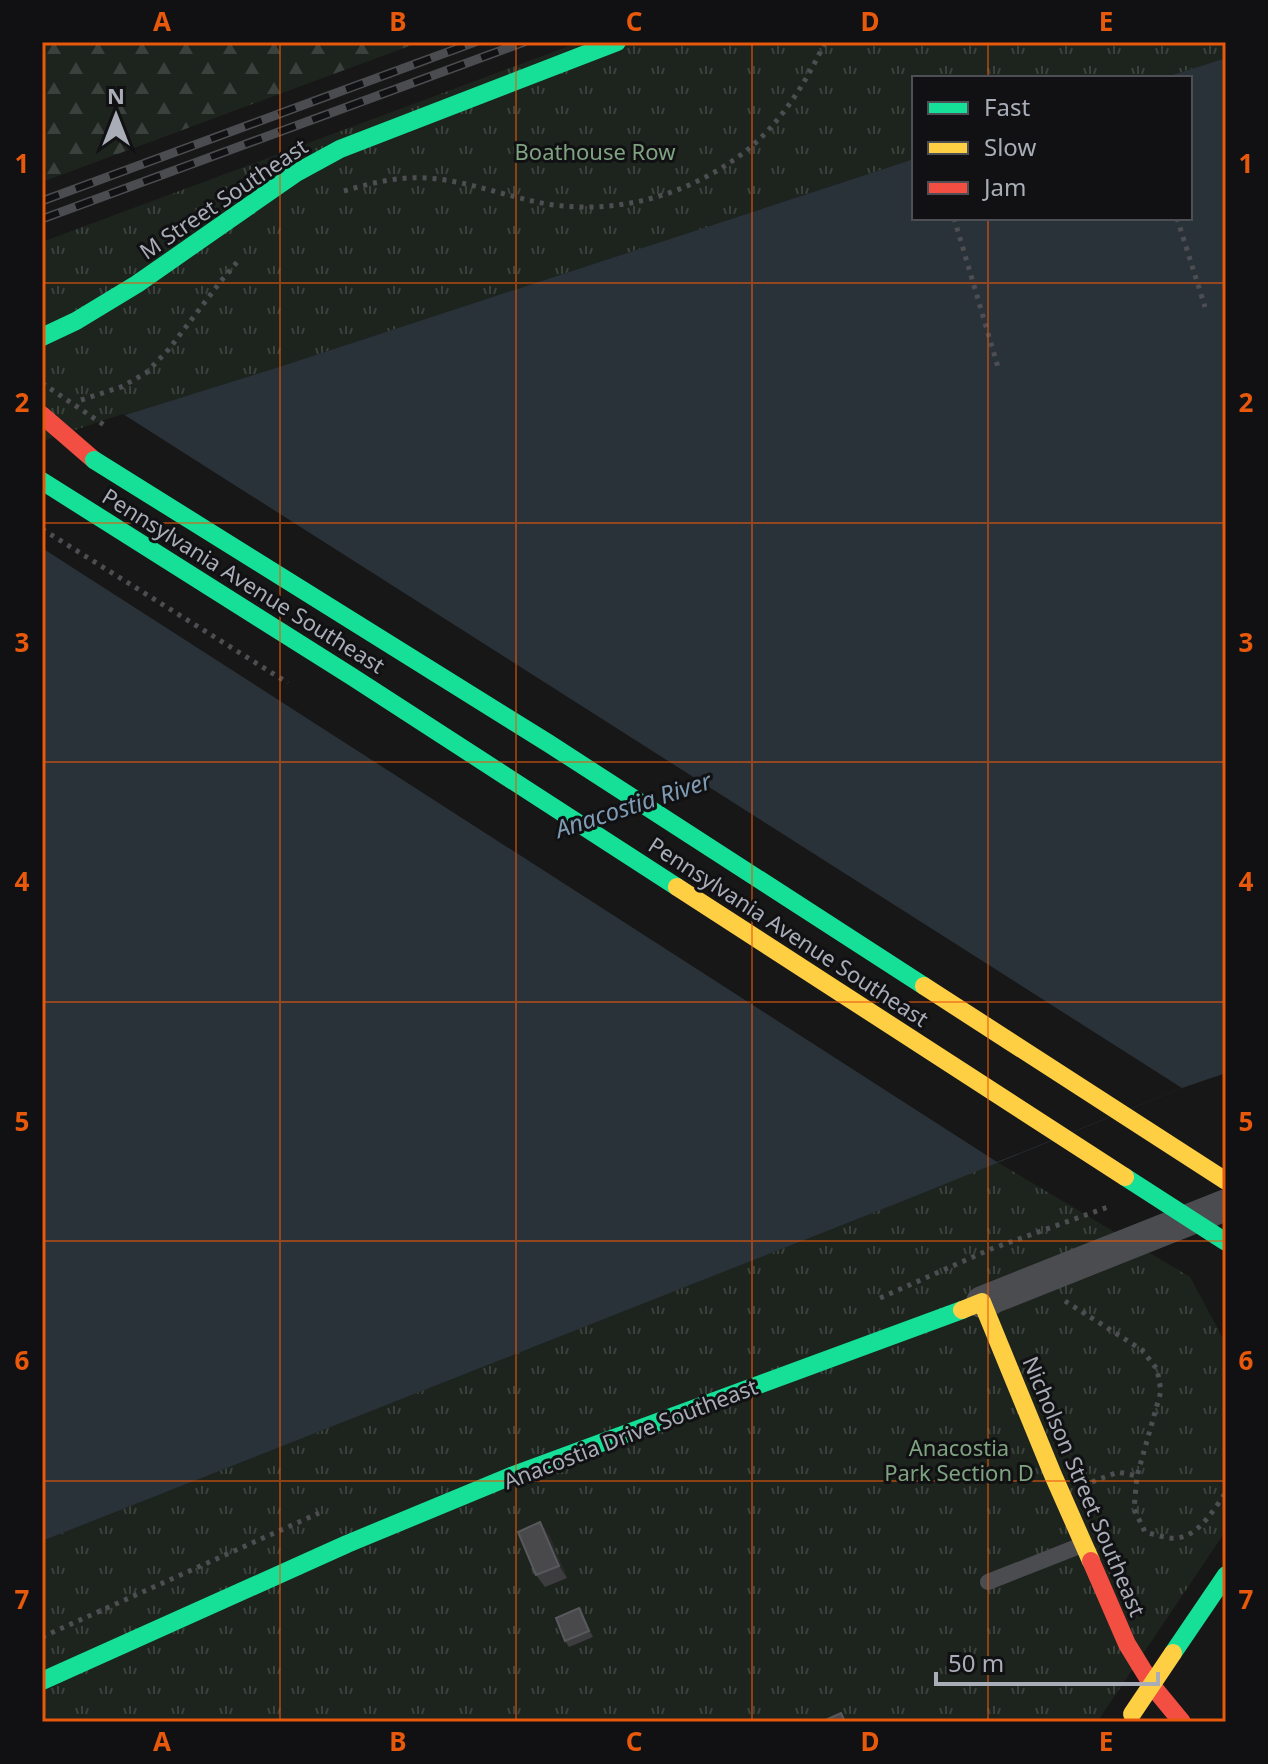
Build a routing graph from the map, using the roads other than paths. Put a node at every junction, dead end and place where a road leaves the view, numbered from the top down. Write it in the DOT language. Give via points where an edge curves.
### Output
graph roads {
  1 [pos="617,42"];
  2 [pos="42,337"];
  3 [pos="42,415"];
  4 [pos="42,428"];
  5 [pos="94,460"];
  6 [pos="42,481"];
  7 [pos="1226,1181"];
  8 [pos="1226,1205"];
  9 [pos="1226,1242"];
  10 [pos="982,1302"];
  11 [pos="1083,1545"];
  12 [pos="1226,1575"];
  13 [pos="988,1582"];
  14 [pos="42,1681"];
  15 [pos="1129,1718"];
  16 [pos="1182,1722"];
  1 -- 2 [label="main road, M Street Southeast" via="340,149 296,173 137,284"];
  3 -- 5 [label="main road"];
  4 -- 5 [label="main road, Pennsylvania Avenue Southeast"];
  5 -- 7 [label="main road, Pennsylvania Avenue Southeast, bridge" via="548,743"];
  6 -- 9 [label="main road, Pennsylvania Avenue Southeast, bridge"];
  8 -- 10 [label="street, Anacostia Drive Southeast"];
  10 -- 11 [label="main road, Nicholson Street Southeast"];
  10 -- 14 [label="main road, Anacostia Drive Southeast" via="511,1476"];
  11 -- 13 [label="lane"];
  11 -- 16 [label="main road, Nicholson Street Southeast" via="1127,1644"];
  12 -- 15 [label="main road, bridge"];
}
